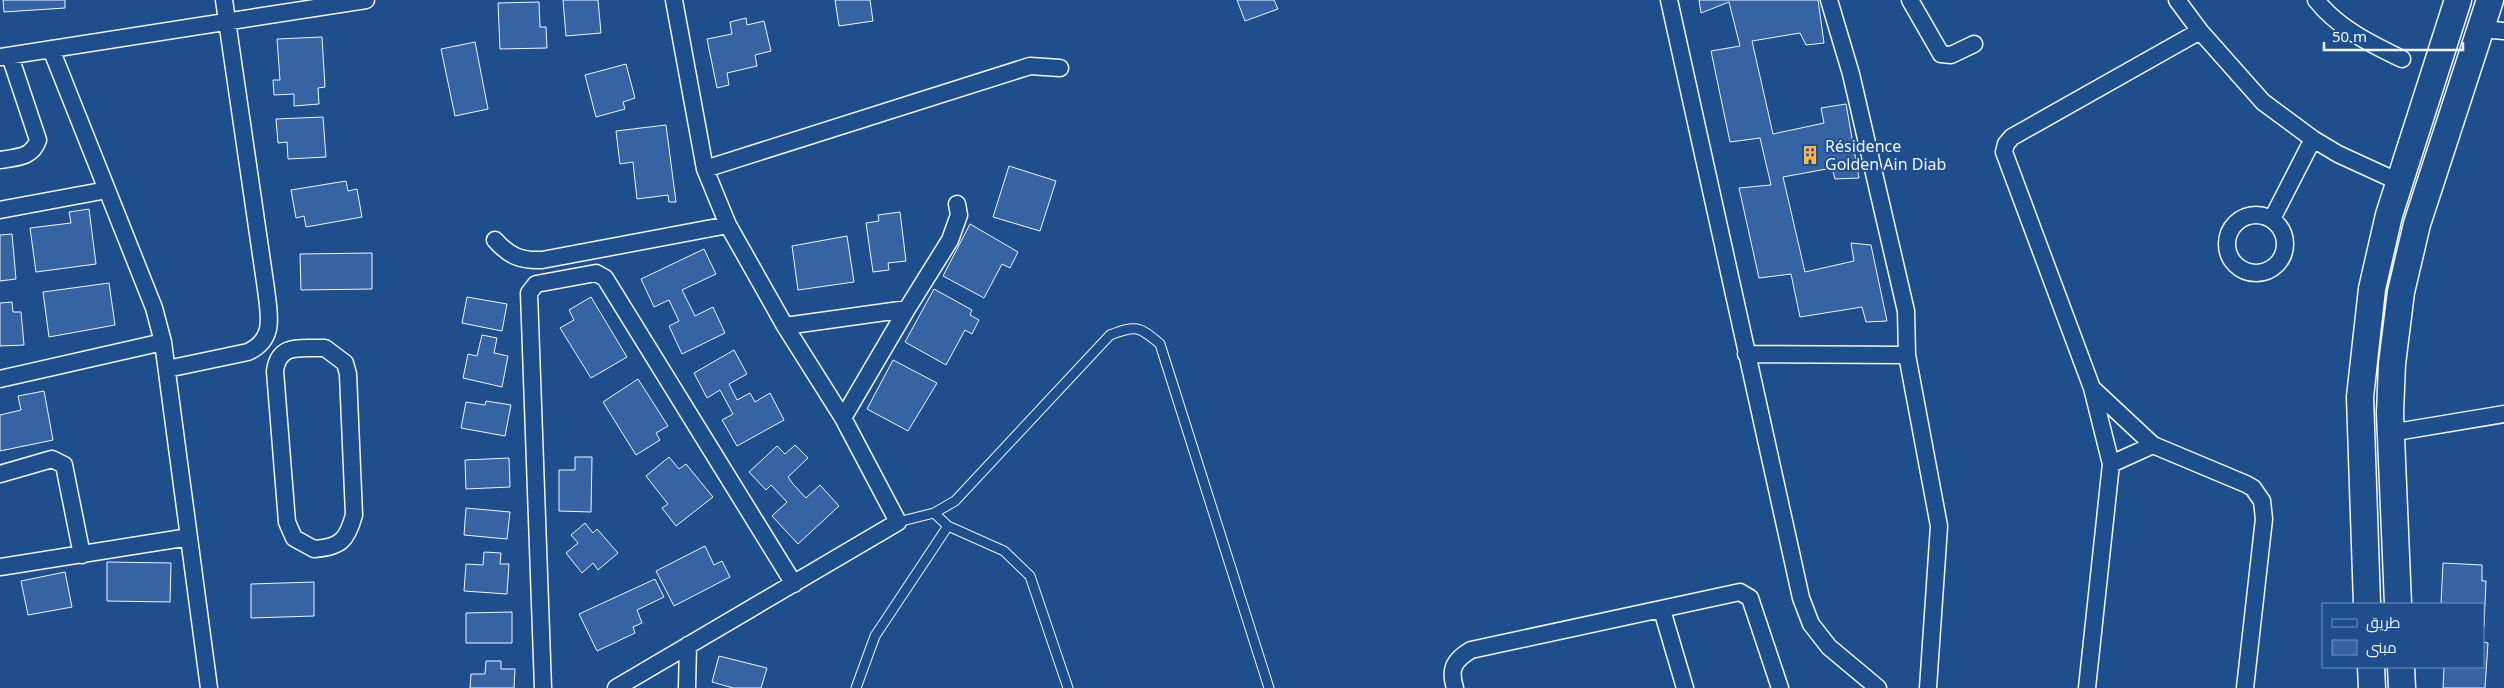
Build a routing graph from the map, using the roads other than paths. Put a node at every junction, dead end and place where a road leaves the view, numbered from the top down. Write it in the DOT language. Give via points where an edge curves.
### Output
graph roads {
  1 [pos="224,0"];
  2 [pos="366,0"];
  3 [pos="674,0"];
  4 [pos="1669,0"];
  5 [pos="1830,0"];
  6 [pos="1910,0"];
  7 [pos="2177,0"];
  8 [pos="2316,0"];
  9 [pos="2458,0"];
  10 [pos="2490,0"];
  11 [pos="228,22"];
  12 [pos="2492,30"];
  13 [pos="2200,31"];
  14 [pos="1974,44"];
  15 [pos="51,49"];
  16 [pos="5,57"];
  17 [pos="2402,60"];
  18 [pos="1060,68"];
  19 [pos="2313,139"];
  20 [pos="0,160"];
  21 [pos="706,169"];
  22 [pos="2399,182"];
  23 [pos="107,190"];
  24 [pos="957,204"];
  25 [pos="0,210"];
  26 [pos="2272,219"];
  27 [pos="728,225"];
  28 [pos="495,240"];
  29 [pos="907,309"];
  30 [pos="785,326"];
  31 [pos="266,338"];
  32 [pos="164,342"];
  33 [pos="1746,354"];
  34 [pos="280,355"];
  35 [pos="1906,355"];
  36 [pos="168,369"];
  37 [pos="0,379"];
  38 [pos="2092,388"];
  39 [pos="2504,414"];
  40 [pos="843,418"];
  41 [pos="2390,433"];
  42 [pos="2154,445"];
  43 [pos="2111,464"];
  44 [pos="0,474"];
  45 [pos="934,513"];
  46 [pos="898,522"];
  47 [pos="948,526"];
  48 [pos="189,537"];
  49 [pos="82,555"];
  50 [pos="0,567"];
  51 [pos="794,584"];
  52 [pos="2367,603"];
  53 [pos="2398,603"];
  54 [pos="1662,610"];
  55 [pos="688,645"];
  56 [pos="2371,668"];
  57 [pos="2401,668"];
  58 [pos="208,688"];
  59 [pos="543,688"];
  60 [pos="616,688"];
  61 [pos="687,688"];
  62 [pos="856,688"];
  63 [pos="1068,688"];
  64 [pos="1269,688"];
  65 [pos="1456,688"];
  66 [pos="1685,688"];
  67 [pos="1780,688"];
  68 [pos="1878,688"];
  69 [pos="1928,688"];
  70 [pos="2087,688"];
  71 [pos="2245,688"];
  72 [pos="2372,688"];
  73 [pos="2402,688"];
  1 -- 11 [label="street"];
  2 -- 11 [label="street"];
  3 -- 21 [label="street"];
  4 -- 33 [label="street"];
  5 -- 35 [label="street" via="1851,74 1906,311"];
  6 -- 14 [label="street" via="1940,54 1951,55"];
  7 -- 13 [label="street"];
  8 -- 17 [label="street" via="2340,24"];
  9 -- 22 [label="main road"];
  10 -- 12 [label="main road"];
  11 -- 15 [label="street"];
  11 -- 31 [label="street" via="266,288"];
  12 -- 41 [label="main road" via="2410,251 2392,364"];
  13 -- 19 [label="street" via="2263,102"];
  13 -- 38 [label="street" via="2012,137 2006,144 2006,162"];
  15 -- 16 [label="street"];
  15 -- 23 [label="street"];
  16 -- 20 [label="street" via="38,140 29,154"];
  18 -- 21 [label="street" via="1030,66"];
  19 -- 22 [label="street"];
  19 -- 26 [label="street"];
  21 -- 27 [label="street"];
  22 -- 52 [label="main road" via="2372,289 2361,380"];
  23 -- 25 [label="street"];
  23 -- 32 [label="street" via="154,308"];
  24 -- 29 [label="street" via="956,228"];
  27 -- 28 [label="street" via="528,261 504,251"];
  27 -- 30 [label="street"];
  29 -- 30 [label="street"];
  29 -- 40 [label="street"];
  30 -- 40 [label="street"];
  31 -- 34 [label="street"];
  31 -- 36 [label="street" via="259,347 248,352"];
  32 -- 36 [label="street"];
  32 -- 37 [label="street"];
  33 -- 35 [label="street"];
  33 -- 68 [label="street" via="1801,598 1812,624 1829,647"];
  34 -- 34 [label="street" via="275,372 287,522 294,538 302,544 314,549 326,548 339,544 349,531 354,515 348,374 345,363 325,348 287,350"];
  35 -- 69 [label="street" via="1939,526"];
  36 -- 48 [label="street"];
  38 -- 42 [label="street"];
  38 -- 43 [label="street"];
  39 -- 41 [label="street"];
  40 -- 46 [label="street"];
  41 -- 53 [label="main road"];
  42 -- 43 [label="street"];
  42 -- 71 [label="street" via="2246,484 2262,501 2264,531"];
  43 -- 70 [label="street"];
  44 -- 49 [label="street" via="52,459 64,465"];
  45 -- 46 [label="lane"];
  45 -- 47 [label="lane"];
  45 -- 64 [label="lane" via="955,501 1110,335 1131,327 1144,330 1160,344"];
  46 -- 51 [label="street"];
  47 -- 62 [label="lane" via="875,636"];
  47 -- 63 [label="lane" via="1004,551 1030,576"];
  48 -- 49 [label="street"];
  48 -- 58 [label="street"];
  49 -- 50 [label="street"];
  51 -- 55 [label="street"];
  51 -- 59 [label="street" via="606,278 596,273 536,284 530,293"];
  54 -- 65 [label="street" via="1471,650 1454,665 1451,676"];
  54 -- 66 [label="street"];
  54 -- 67 [label="street" via="1740,592 1745,594 1750,598"];
  55 -- 60 [label="street"];
  55 -- 61 [label="street"];
  56 -- 72 [label="main road"];
  57 -- 73 [label="main road"];
}
